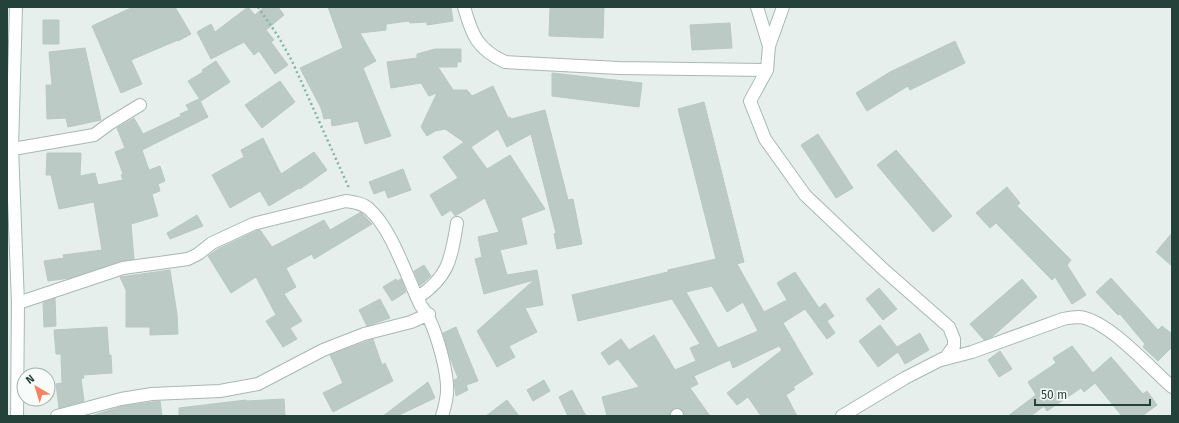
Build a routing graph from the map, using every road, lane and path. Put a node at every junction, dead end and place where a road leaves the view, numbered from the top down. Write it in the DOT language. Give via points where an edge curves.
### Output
graph roads {
  1 [pos="16,7"];
  2 [pos="258,7"];
  3 [pos="464,7"];
  4 [pos="757,7"];
  5 [pos="783,7"];
  6 [pos="769,46"];
  7 [pos="767,70"];
  8 [pos="140,105"];
  9 [pos="10,149"];
  10 [pos="356,203"];
  11 [pos="457,223"];
  12 [pos="418,298"];
  13 [pos="18,303"];
  14 [pos="429,314"];
  15 [pos="941,361"];
  16 [pos="1172,387"];
  17 [pos="17,416"];
  18 [pos="57,416"];
  19 [pos="442,416"];
  20 [pos="842,416"];
  1 -- 9 [label="street"];
  2 -- 10 [label="path" via="292,61"];
  3 -- 7 [label="street" via="471,32 479,45 491,56 505,62 618,68"];
  4 -- 6 [label="street"];
  5 -- 6 [label="street"];
  6 -- 7 [label="street"];
  7 -- 15 [label="street" via="750,101 765,139 805,195 949,327 954,346"];
  8 -- 9 [label="street" via="94,135"];
  9 -- 13 [label="street"];
  10 -- 12 [label="street" via="368,208 380,220"];
  10 -- 13 [label="street" via="346,201 253,224 212,243 188,259 123,268"];
  11 -- 12 [label="street" via="453,248 444,274 432,288"];
  12 -- 14 [label="street"];
  13 -- 17 [label="street"];
  14 -- 18 [label="street" via="323,350 258,384 220,391 144,395"];
  14 -- 19 [label="street" via="446,379 446,400"];
  15 -- 16 [label="street" via="1063,319 1079,317 1093,320 1109,330"];
  15 -- 20 [label="street" via="905,378"];
}
